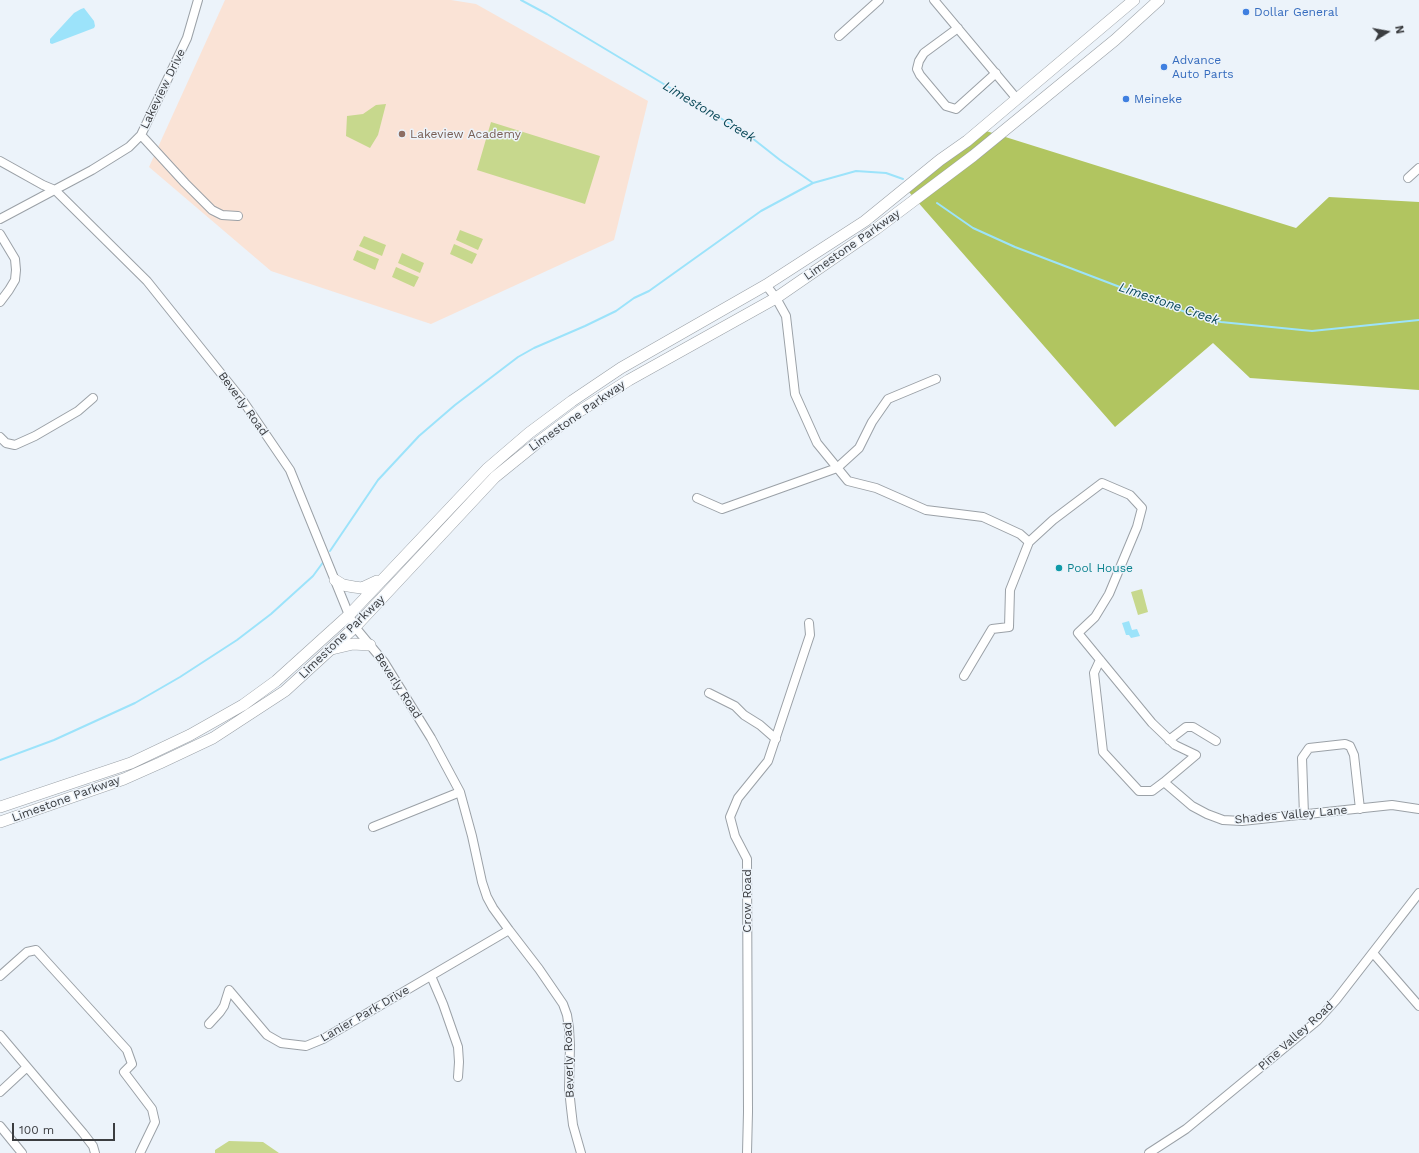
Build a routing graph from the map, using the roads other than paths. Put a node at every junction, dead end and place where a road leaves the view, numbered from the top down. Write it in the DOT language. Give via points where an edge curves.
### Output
graph roads {
  1 [pos="198,0"];
  2 [pos="879,0"];
  3 [pos="934,0"];
  4 [pos="1134,0"];
  5 [pos="1159,0"];
  6 [pos="958,28"];
  7 [pos="839,36"];
  8 [pos="996,73"];
  9 [pos="1018,99"];
  10 [pos="1028,112"];
  11 [pos="141,135"];
  12 [pos="0,160"];
  13 [pos="1419,168"];
  14 [pos="1408,178"];
  15 [pos="55,190"];
  16 [pos="238,216"];
  17 [pos="0,219"];
  18 [pos="0,234"];
  19 [pos="766,285"];
  20 [pos="776,298"];
  21 [pos="0,302"];
  22 [pos="936,380"];
  23 [pos="93,398"];
  24 [pos="0,437"];
  25 [pos="837,468"];
  26 [pos="697,498"];
  27 [pos="1029,542"];
  28 [pos="385,577"];
  29 [pos="335,580"];
  30 [pos="349,615"];
  31 [pos="809,623"];
  32 [pos="355,627"];
  33 [pos="370,645"];
  34 [pos="331,649"];
  35 [pos="1100,660"];
  36 [pos="964,676"];
  37 [pos="709,693"];
  38 [pos="776,738"];
  39 [pos="1170,740"];
  40 [pos="1216,741"];
  41 [pos="1164,782"];
  42 [pos="460,792"];
  43 [pos="0,807"];
  44 [pos="1360,809"];
  45 [pos="1419,809"];
  46 [pos="1304,815"];
  47 [pos="0,822"];
  48 [pos="373,827"];
  49 [pos="1419,893"];
  50 [pos="509,930"];
  51 [pos="1373,953"];
  52 [pos="0,976"];
  53 [pos="431,976"];
  54 [pos="1419,1006"];
  55 [pos="209,1024"];
  56 [pos="0,1035"];
  57 [pos="27,1067"];
  58 [pos="458,1077"];
  59 [pos="0,1092"];
  60 [pos="0,1126"];
  61 [pos="22,1153"];
  62 [pos="95,1153"];
  63 [pos="140,1153"];
  64 [pos="581,1153"];
  65 [pos="747,1153"];
  66 [pos="1149,1153"];
  1 -- 11 [label="street, Lakeview Drive" via="187,38"];
  2 -- 7 [label="street"];
  3 -- 6 [label="street"];
  4 -- 9 [label="main road, Limestone Parkway"];
  5 -- 10 [label="main road, Limestone Parkway"];
  6 -- 8 [label="street"];
  6 -- 8 [label="street" via="924,53 917,69 941,101 946,106 956,109"];
  8 -- 9 [label="street"];
  9 -- 10 [label="main road"];
  9 -- 19 [label="main road, Limestone Parkway" via="865,221"];
  10 -- 20 [label="main road, Limestone Parkway" via="912,203"];
  11 -- 15 [label="street, Lakeview Drive" via="129,147"];
  11 -- 16 [label="street" via="212,210 222,215"];
  12 -- 15 [label="street, Beverly Road"];
  13 -- 14 [label="street"];
  15 -- 17 [label="street, Lakeview Drive"];
  15 -- 29 [label="street, Beverly Road" via="147,281 243,401 290,470"];
  18 -- 21 [label="street" via="15,259 16,270 9,290"];
  19 -- 20 [label="street"];
  19 -- 28 [label="main road, Limestone Parkway" via="621,368 529,433 487,469"];
  20 -- 25 [label="street" via="786,316 795,394 817,443"];
  20 -- 32 [label="main road, Limestone Parkway" via="629,380 580,411 537,443 495,478"];
  22 -- 25 [label="street" via="888,399 872,422 859,448"];
  23 -- 24 [label="street" via="78,411 15,445 6,443"];
  25 -- 26 [label="street" via="722,508"];
  25 -- 27 [label="street" via="848,481 876,488 926,510 983,517 1020,534"];
  27 -- 35 [label="street" via="1053,520 1102,483 1130,495 1142,508 1137,527 1108,594 1095,617 1078,633"];
  27 -- 36 [label="street" via="1010,590 1009,627 992,629"];
  28 -- 29 [label="main road" via="362,588 343,585"];
  28 -- 30 [label="main road, Limestone Parkway"];
  29 -- 30 [label="street, Beverly Road"];
  30 -- 32 [label="street, Beverly Road"];
  30 -- 43 [label="main road, Limestone Parkway" via="276,681 243,705 190,735 131,763"];
  31 -- 38 [label="street, Crow Road" via="810,635"];
  32 -- 33 [label="street, Beverly Road"];
  32 -- 34 [label="main road, Limestone Parkway"];
  33 -- 34 [label="main road" via="353,644"];
  33 -- 42 [label="street, Beverly Road" via="384,662 431,738"];
  34 -- 47 [label="main road, Limestone Parkway" via="286,691 213,738 124,779"];
  35 -- 39 [label="street" via="1152,723"];
  35 -- 41 [label="street" via="1094,673 1103,752 1139,791 1152,791"];
  37 -- 38 [label="street" via="735,706"];
  38 -- 65 [label="street, Crow Road" via="768,761 738,798 730,817 735,836 747,859"];
  39 -- 40 [label="street" via="1186,727 1193,727"];
  39 -- 41 [label="street" via="1196,755"];
  41 -- 46 [label="street, Shades Valley Lane" via="1192,806 1223,820 1242,821"];
  42 -- 48 [label="street"];
  42 -- 50 [label="street, Beverly Road" via="482,882 493,908"];
  44 -- 45 [label="street, Shades Valley Lane" via="1392,806"];
  44 -- 46 [label="street, Shades Valley Lane"];
  44 -- 46 [label="street" via="1354,755 1350,746 1345,744 1309,748 1302,758"];
  49 -- 51 [label="street, Pine Valley Road"];
  50 -- 53 [label="street, Lanier Park Drive"];
  50 -- 64 [label="street, Beverly Road" via="556,991 567,1015 570,1102"];
  51 -- 54 [label="street"];
  51 -- 66 [label="street, Pine Valley Road" via="1316,1021 1186,1129"];
  52 -- 63 [label="street" via="27,952 36,950 128,1050 132,1064 124,1072 152,1110 155,1122"];
  53 -- 55 [label="street, Lanier Park Drive" via="324,1039 306,1046 281,1043 267,1035 229,990 224,1006"];
  53 -- 58 [label="street" via="458,1048"];
  56 -- 57 [label="street"];
  57 -- 59 [label="street"];
  57 -- 62 [label="street" via="83,1133"];
  60 -- 61 [label="street"];
}
